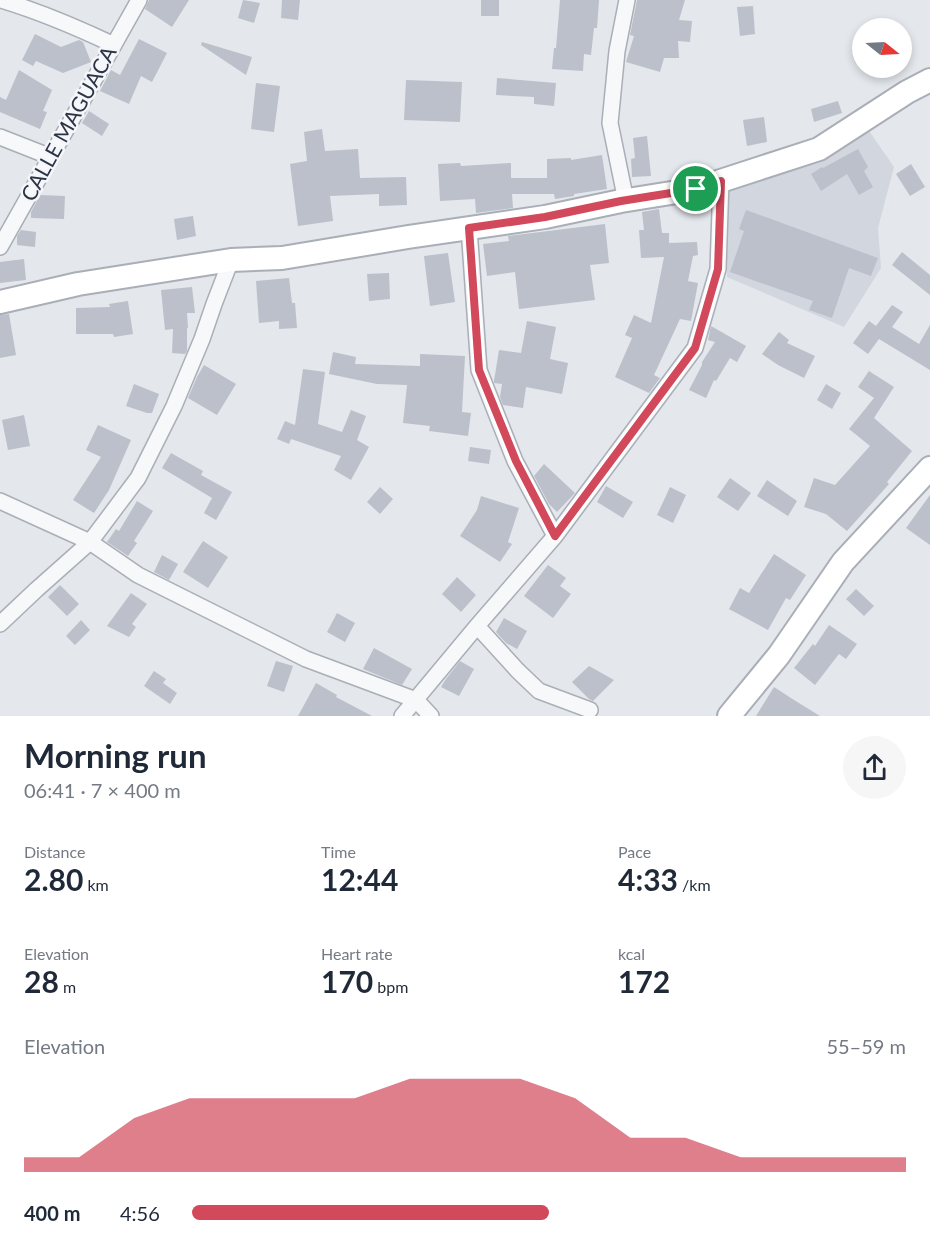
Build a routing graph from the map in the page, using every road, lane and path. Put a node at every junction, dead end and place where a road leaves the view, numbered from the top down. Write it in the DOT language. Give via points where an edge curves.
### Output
graph roads {
  1 [pos="1,0"];
  2 [pos="139,0"];
  3 [pos="627,0"];
  4 [pos="114,45"];
  5 [pos="930,80"];
  6 [pos="0,136"];
  7 [pos="51,157"];
  8 [pos="721,181"];
  9 [pos="626,201"];
  10 [pos="5,228"];
  11 [pos="469,228"];
  12 [pos="0,247"];
  13 [pos="231,260"];
  14 [pos="0,302"];
  15 [pos="930,468"];
  16 [pos="0,501"];
  17 [pos="555,536"];
  18 [pos="90,542"];
  19 [pos="0,624"];
  20 [pos="477,626"];
  21 [pos="417,700"];
  22 [pos="591,710"];
  23 [pos="402,716"];
  24 [pos="431,716"];
  25 [pos="729,716"];
  1 -- 4 [label="street" via="76,26"];
  2 -- 4 [label="street, CALLE MAGUACA"];
  3 -- 9 [label="street" via="610,123"];
  4 -- 7 [label="street, CALLE MAGUACA"];
  5 -- 8 [label="main road" via="819,148"];
  6 -- 7 [label="street"];
  7 -- 10 [label="street, CALLE MAGUACA"];
  8 -- 9 [label="main road"];
  8 -- 17 [label="street" via="718,269 695,348"];
  9 -- 11 [label="main road"];
  10 -- 12 [label="street, CALLE MAGUACA"];
  11 -- 13 [label="main road" via="282,258"];
  11 -- 17 [label="street" via="479,370 516,461"];
  13 -- 14 [label="main road" via="78,284"];
  13 -- 18 [label="street" via="174,406 138,478"];
  15 -- 25 [label="main road" via="843,562 779,655"];
  16 -- 18 [label="street"];
  17 -- 20 [label="street"];
  18 -- 19 [label="street"];
  18 -- 21 [label="street" via="138,575 306,658"];
  20 -- 21 [label="street"];
  20 -- 22 [label="street" via="539,691"];
  21 -- 23 [label="street"];
  21 -- 24 [label="street"];
}
